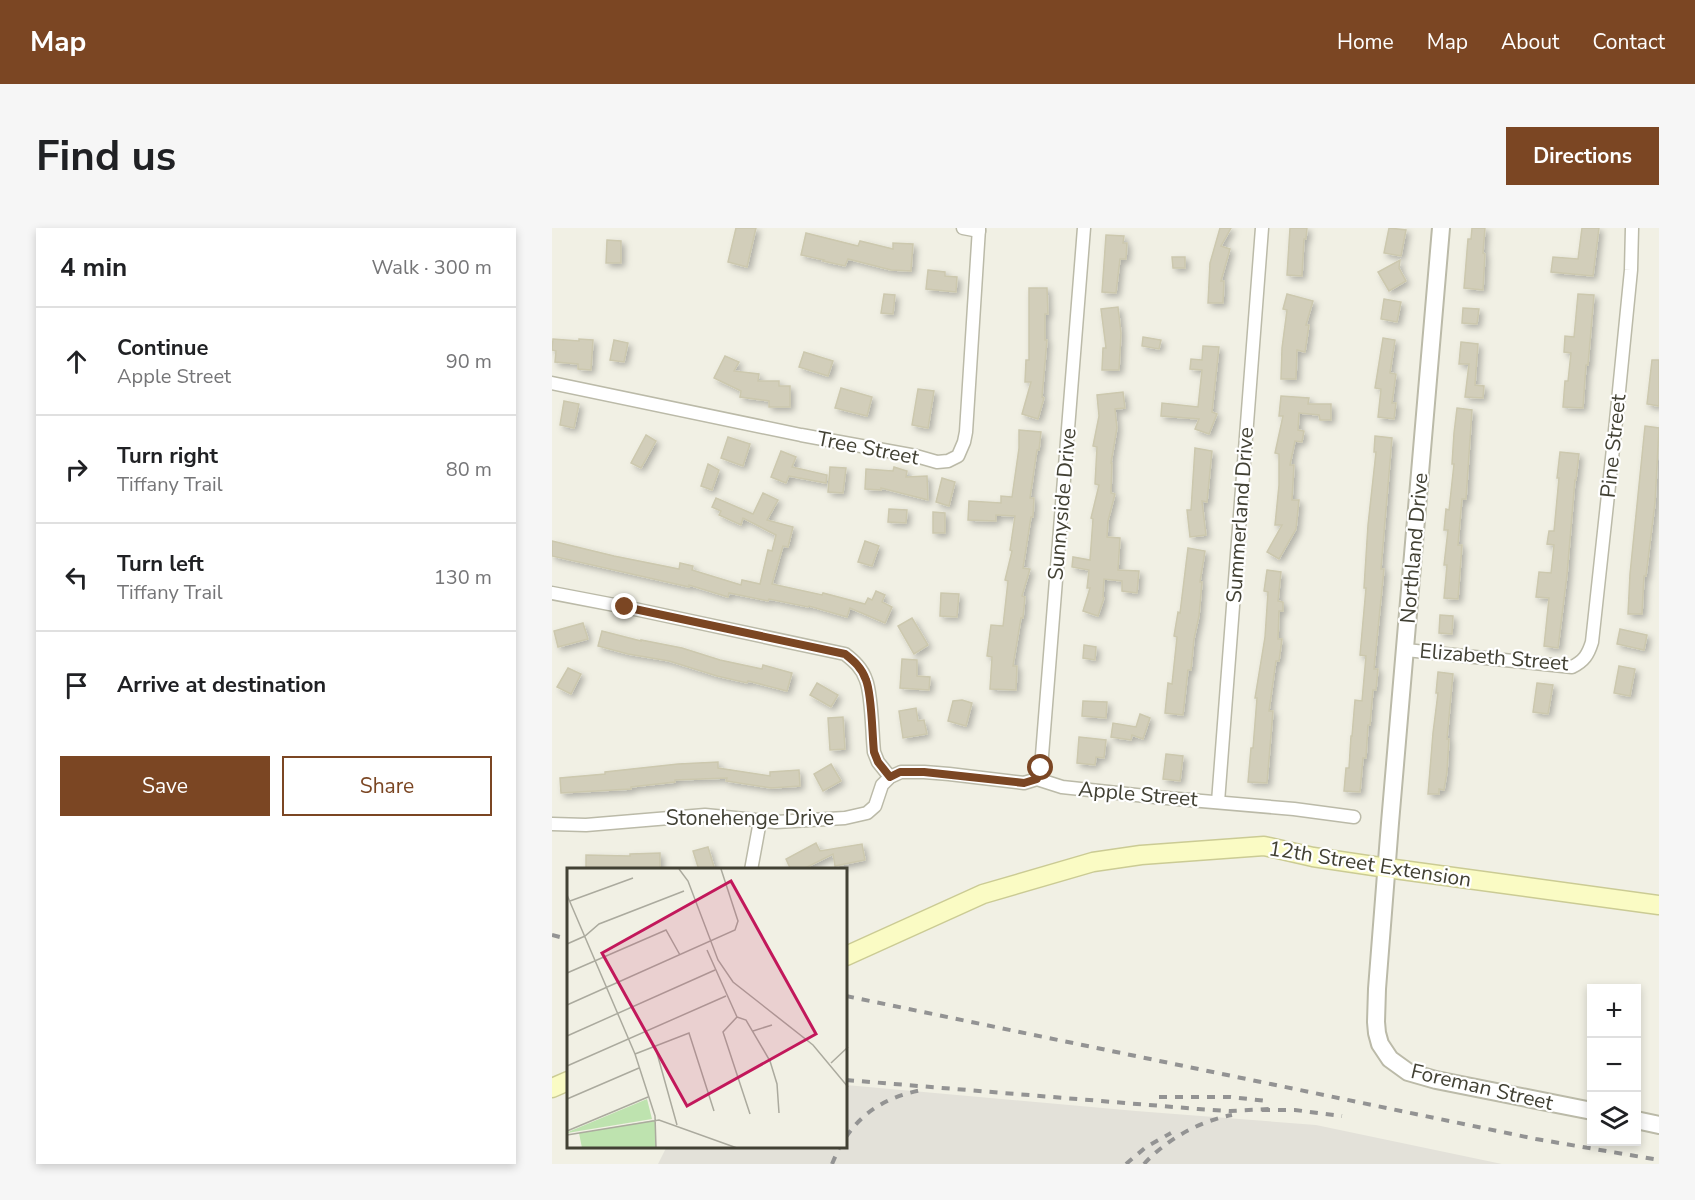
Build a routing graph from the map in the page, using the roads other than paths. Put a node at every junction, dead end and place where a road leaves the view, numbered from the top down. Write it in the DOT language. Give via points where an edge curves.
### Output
graph roads {
  1 [pos="963,228"];
  2 [pos="1084,228"];
  3 [pos="1262,228"];
  4 [pos="1441,228"];
  5 [pos="1632,228"];
  6 [pos="979,230"];
  7 [pos="552,383"];
  8 [pos="552,593"];
  9 [pos="1406,650"];
  10 [pos="1582,662"];
  11 [pos="890,777"];
  12 [pos="1037,779"];
  13 [pos="1218,802"];
  14 [pos="1353,817"];
  15 [pos="760,821"];
  16 [pos="552,824"];
  17 [pos="751,868"];
  18 [pos="1387,868"];
  19 [pos="1659,905"];
  20 [pos="848,955"];
  21 [pos="567,1081"];
  22 [pos="552,1088"];
  23 [pos="1587,1110"];
  24 [pos="1641,1121"];
  25 [pos="1659,1125"];
  1 -- 6 [label="street"];
  2 -- 12 [label="street, Sunnyside Drive" via="1041,768"];
  3 -- 13 [label="street, Summerland Drive"];
  4 -- 9 [label="street, Northland Drive"];
  5 -- 10 [label="street, Pine Street" via="1631,270 1592,642"];
  6 -- 7 [label="street, Tree Street" via="968,421 958,456 948,461 937,462"];
  8 -- 11 [label="street" via="845,654 867,681 874,752"];
  9 -- 10 [label="street, Elizabeth Street" via="1572,667"];
  9 -- 18 [label="street, Northland Drive"];
  11 -- 12 [label="street, Apple Street" via="900,772 924,772 1024,783"];
  11 -- 15 [label="street, Stonehenge Drive" via="867,813 834,819"];
  12 -- 13 [label="street, Apple Street" via="1062,787"];
  13 -- 14 [label="street, Apple Street"];
  15 -- 16 [label="street, Stonehenge Drive" via="705,815"];
  15 -- 17 [label="street"];
  18 -- 19 [label="main road, 12th Street Extension"];
  18 -- 20 [label="main road, 12th Street Extension" via="1264,846 1093,862 983,894"];
  18 -- 23 [label="street, Foreman Street" via="1376,1022 1380,1044 1390,1059 1420,1076"];
  21 -- 22 [label="main road"];
  24 -- 25 [label="street"];
}
